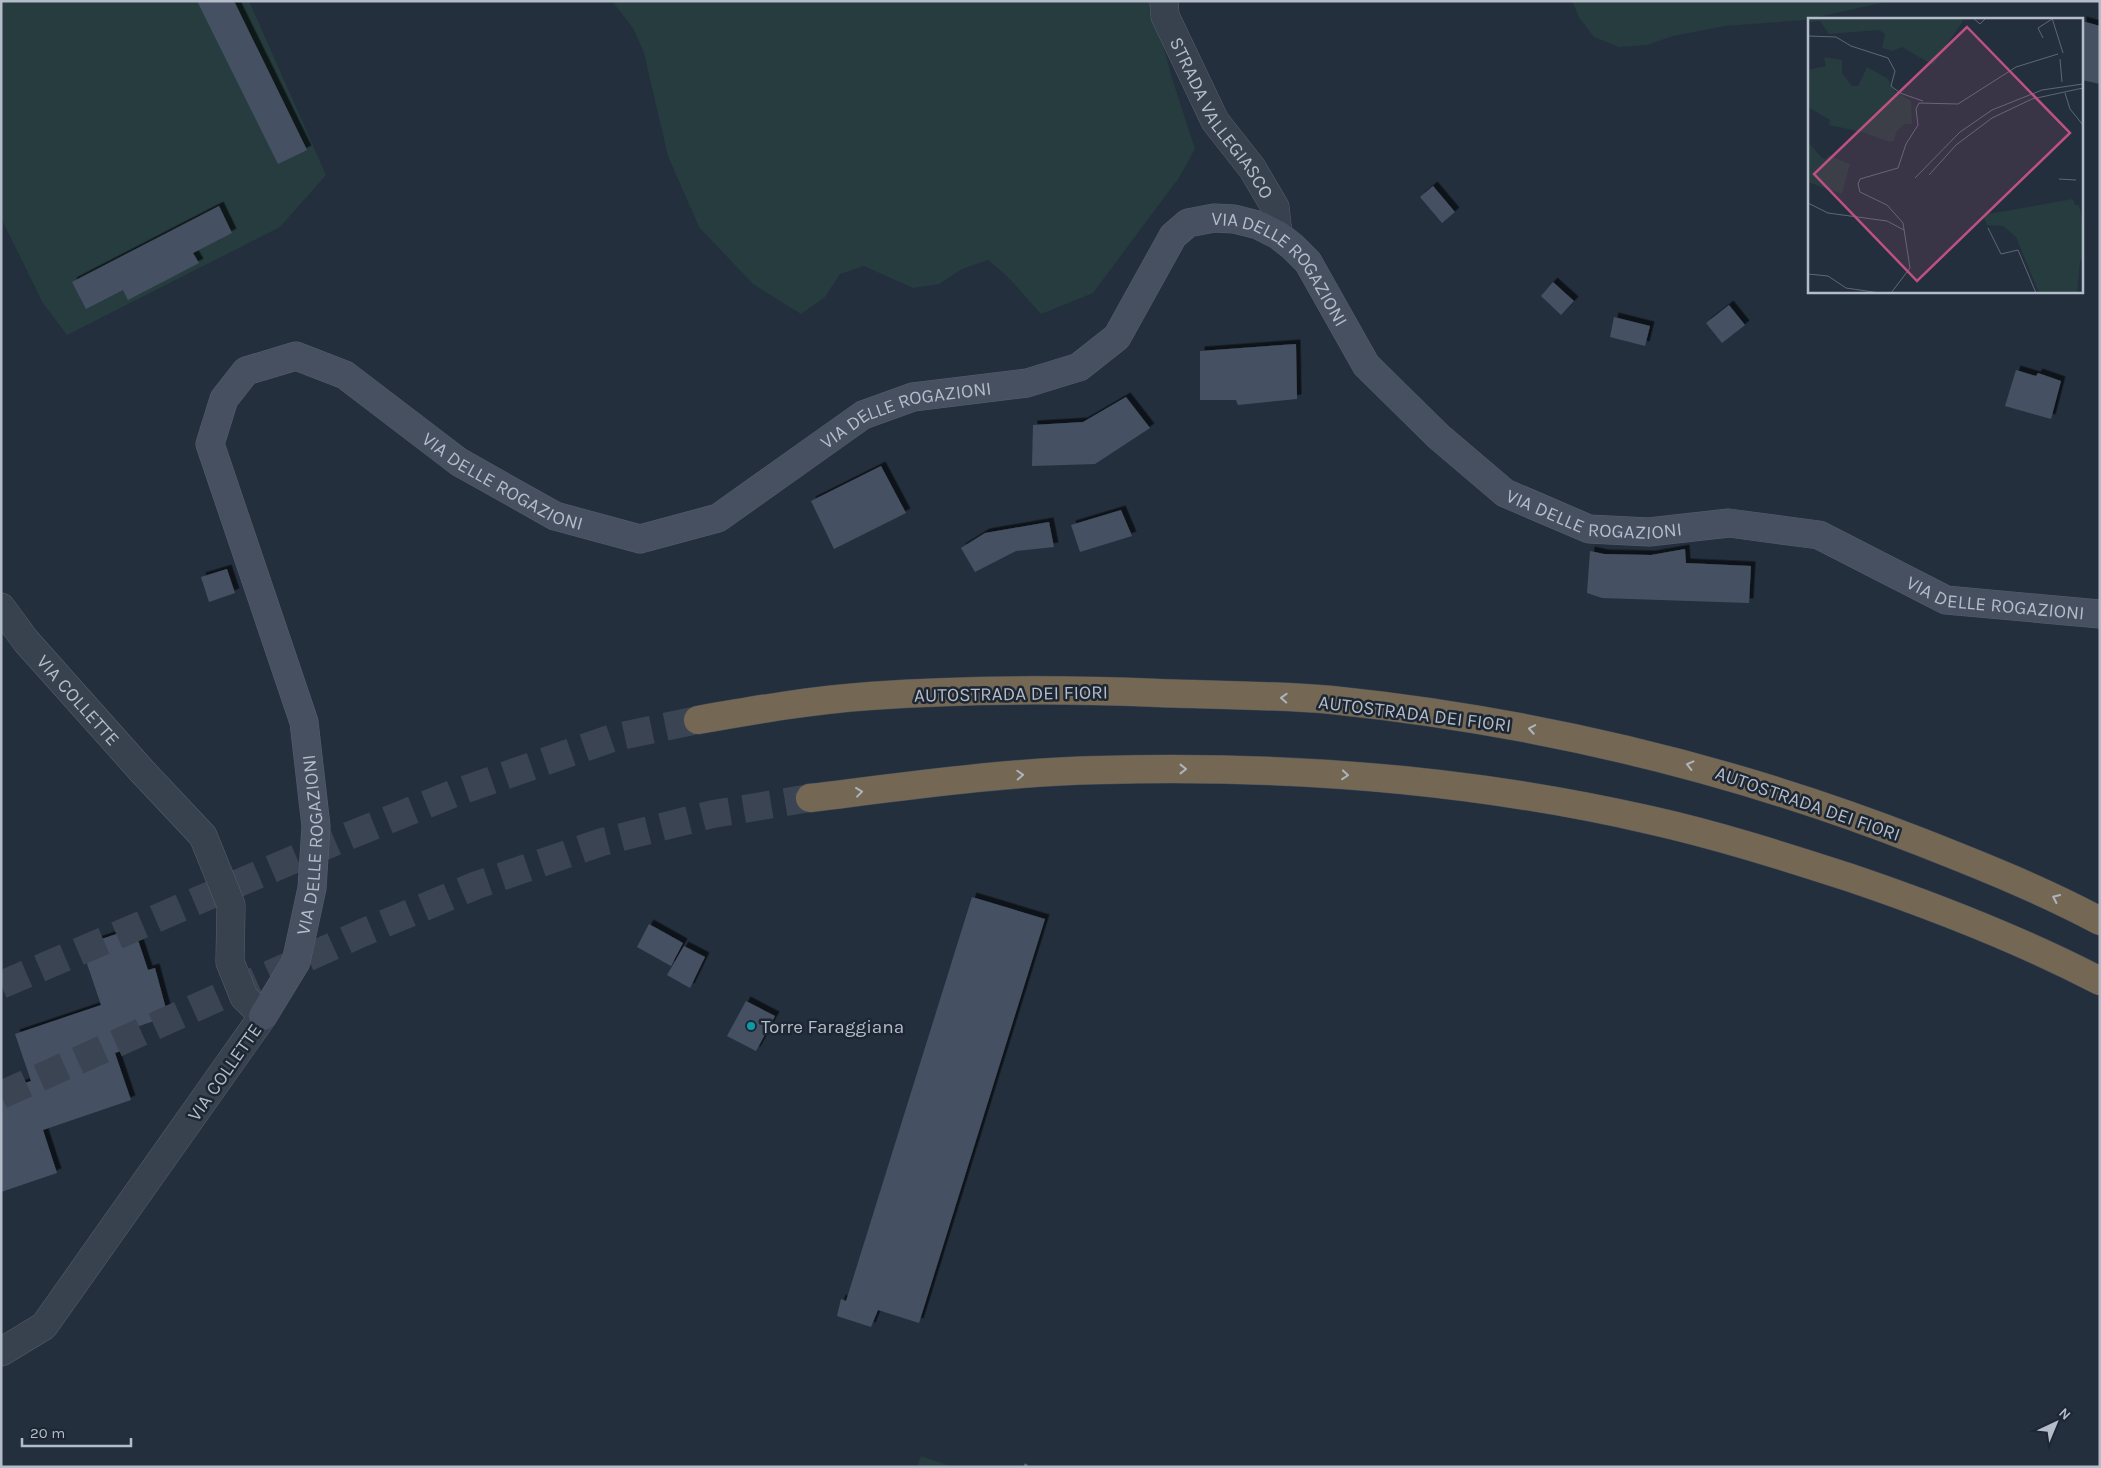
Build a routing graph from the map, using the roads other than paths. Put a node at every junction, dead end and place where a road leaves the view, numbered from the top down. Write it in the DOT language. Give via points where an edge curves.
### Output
graph roads {
  1 [pos="1164,1"];
  2 [pos="1278,235"];
  3 [pos="1,607"];
  4 [pos="2100,614"];
  5 [pos="698,720"];
  6 [pos="810,798"];
  7 [pos="2100,920"];
  8 [pos="2100,981"];
  9 [pos="263,1016"];
  10 [pos="1,1352"];
  1 -- 2 [label="street, STRADA VALLEGIASCO" via="1165,16 1215,121 1252,168 1275,206"];
  2 -- 4 [label="street, VIA DELLE ROGAZIONI" via="1308,262 1366,365 1438,436 1505,493 1589,529 1649,532 1729,523 1819,534 1946,600"];
  2 -- 9 [label="street, VIA DELLE ROGAZIONI" via="1234,218 1188,223 1173,236 1117,337 1079,367 1028,383 913,397 863,415 718,518 640,539 555,516 460,462 345,375 296,356 246,371 224,400 210,444 304,722 316,826 312,888 296,962"];
  3 -- 9 [label="street, VIA COLLETTE" via="26,641 202,836 231,904 230,962 244,997"];
  7 -- 5 [label="highway, AUTOSTRADA DEI FIORI, one-way" via="1965,859 1790,795 1622,748 1534,729 1423,711 1329,700 1042,689 867,696"];
  6 -- 8 [label="highway, one-way" via="1012,775 1099,770 1216,769 1343,775 1437,784 1651,820 1793,859 1925,903 2065,962"];
  9 -- 10 [label="street, VIA COLLETTE" via="44,1326"];
}
